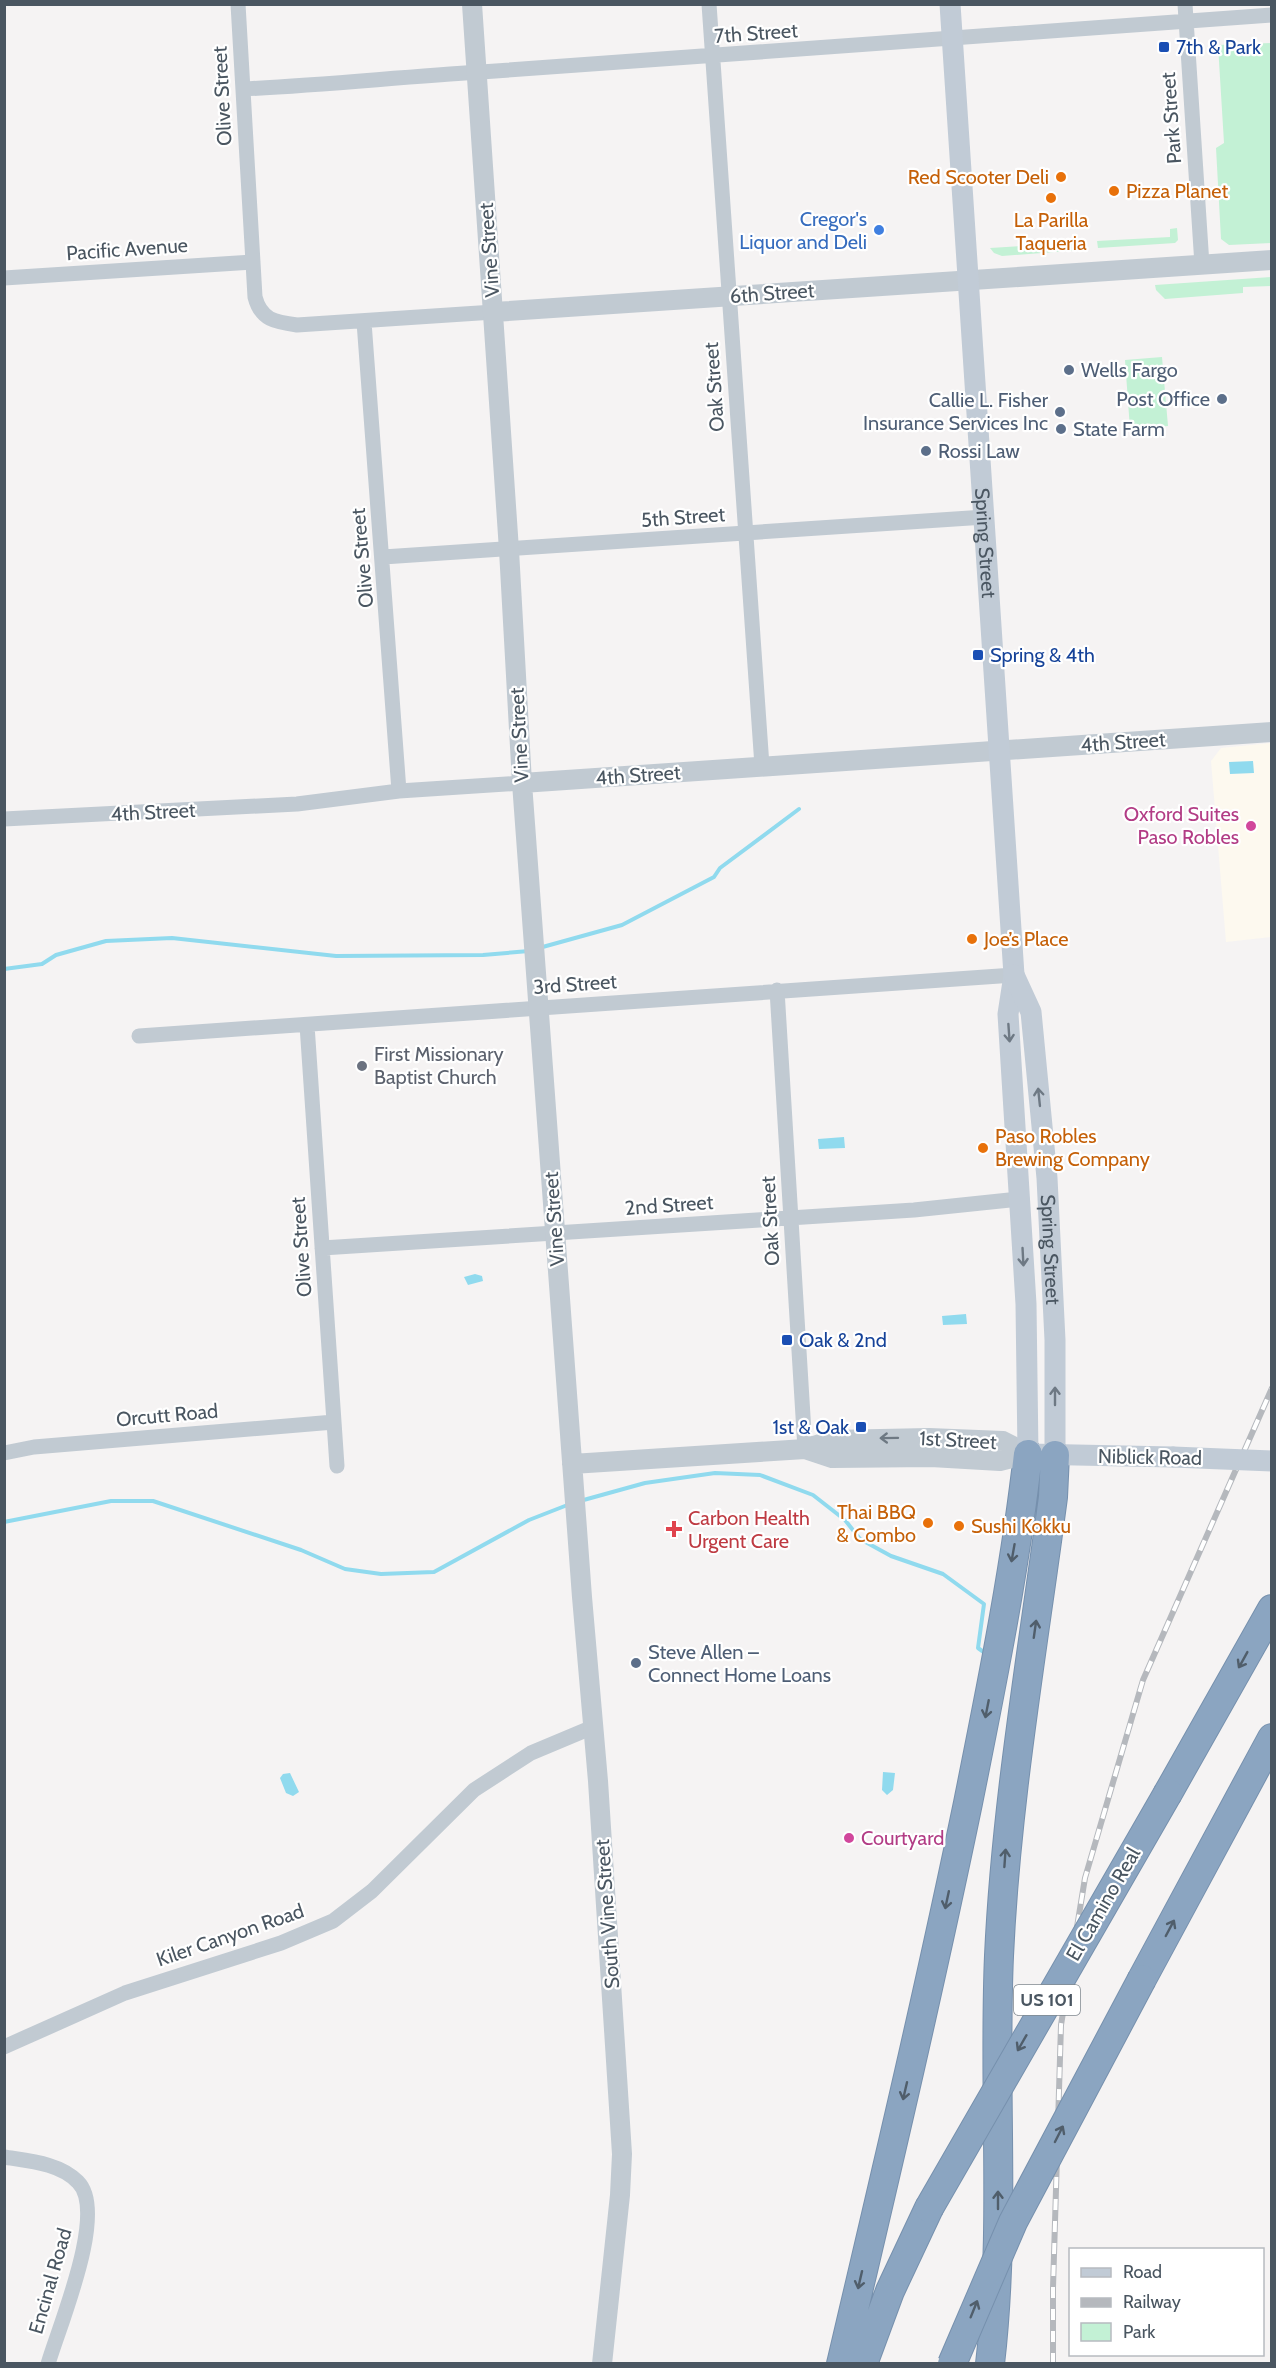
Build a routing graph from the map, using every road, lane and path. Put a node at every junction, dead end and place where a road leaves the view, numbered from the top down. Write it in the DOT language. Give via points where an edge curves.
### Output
graph roads {
  1 [pos="238,4"];
  2 [pos="472,4"];
  3 [pos="709,4"];
  4 [pos="950,4"];
  5 [pos="1185,4"];
  6 [pos="1272,15"];
  7 [pos="1186,22"];
  8 [pos="952,40"];
  9 [pos="712,57"];
  10 [pos="476,72"];
  11 [pos="243,89"];
  12 [pos="1272,261"];
  13 [pos="253,262"];
  14 [pos="1202,265"];
  15 [pos="4,278"];
  16 [pos="968,281"];
  17 [pos="729,296"];
  18 [pos="494,312"];
  19 [pos="273,322"];
  20 [pos="364,322"];
  21 [pos="985,517"];
  22 [pos="746,534"];
  23 [pos="509,550"];
  24 [pos="384,557"];
  25 [pos="1272,732"];
  26 [pos="998,750"];
  27 [pos="762,766"];
  28 [pos="522,783"];
  29 [pos="399,791"];
  30 [pos="4,819"];
  31 [pos="1014,975"];
  32 [pos="777,990"];
  33 [pos="538,1008"];
  34 [pos="307,1025"];
  35 [pos="139,1036"];
  36 [pos="1019,1199"];
  37 [pos="791,1218"];
  38 [pos="555,1234"];
  39 [pos="322,1248"];
  40 [pos="334,1422"];
  41 [pos="805,1449"];
  42 [pos="4,1453"];
  43 [pos="1041,1454"];
  44 [pos="1272,1461"];
  45 [pos="572,1464"];
  46 [pos="337,1466"];
  47 [pos="1272,1609"];
  48 [pos="593,1726"];
  49 [pos="1272,1738"];
  50 [pos="4,2047"];
  51 [pos="4,2157"];
  52 [pos="48,2364"];
  53 [pos="602,2364"];
  54 [pos="841,2364"];
  55 [pos="862,2364"];
  56 [pos="952,2364"];
  57 [pos="990,2364"];
  1 -- 11 [label="street, Olive Street"];
  2 -- 10 [label="street, Vine Street"];
  3 -- 9 [label="street, Oak Street"];
  4 -- 8 [label="main road, Spring Street"];
  5 -- 7 [label="street, Park Street"];
  6 -- 7 [label="street, 7th Street"];
  7 -- 8 [label="street, 7th Street"];
  7 -- 14 [label="street, Park Street"];
  8 -- 9 [label="street, 7th Street"];
  8 -- 16 [label="main road, Spring Street"];
  9 -- 10 [label="street, 7th Street"];
  9 -- 17 [label="street, Oak Street"];
  10 -- 11 [label="street, 7th Street"];
  10 -- 18 [label="street, Vine Street"];
  11 -- 13 [label="street, Olive Street"];
  12 -- 14 [label="street, 6th Street"];
  13 -- 15 [label="street, Pacific Avenue"];
  13 -- 19 [label="street, Olive Street" via="258,308"];
  14 -- 16 [label="street, 6th Street"];
  16 -- 17 [label="street, 6th Street"];
  16 -- 21 [label="main road, Spring Street"];
  17 -- 18 [label="street, 6th Street"];
  17 -- 22 [label="street, Oak Street"];
  18 -- 20 [label="street, 6th Street"];
  18 -- 23 [label="street, Vine Street"];
  19 -- 20 [label="street, 6th Street"];
  20 -- 24 [label="street, Olive Street"];
  21 -- 22 [label="street, 5th Street"];
  21 -- 26 [label="main road, Spring Street"];
  22 -- 23 [label="street, 5th Street"];
  22 -- 27 [label="street, Oak Street"];
  23 -- 24 [label="street, 5th Street"];
  23 -- 28 [label="street, Vine Street"];
  24 -- 29 [label="street, Olive Street"];
  25 -- 26 [label="street, 4th Street"];
  26 -- 27 [label="street, 4th Street"];
  26 -- 31 [label="main road, Spring Street"];
  27 -- 28 [label="street, 4th Street"];
  28 -- 29 [label="street, 4th Street"];
  28 -- 33 [label="street, Vine Street"];
  29 -- 30 [label="street, 4th Street" via="297,804"];
  31 -- 32 [label="street, 3rd Street"];
  31 -- 36 [label="main road, Spring Street, one-way" via="1008,1014"];
  43 -- 31 [label="main road, Spring Street, one-way" via="1055,1340 1047,1178 1031,1012"];
  32 -- 33 [label="street, 3rd Street"];
  32 -- 37 [label="street, Oak Street"];
  33 -- 34 [label="street, 3rd Street"];
  33 -- 38 [label="street, Vine Street"];
  34 -- 35 [label="street, 3rd Street"];
  34 -- 39 [label="street, Olive Street"];
  36 -- 37 [label="street, 2nd Street"];
  36 -- 43 [label="main road, Spring Street, one-way"];
  37 -- 38 [label="street, 2nd Street"];
  37 -- 41 [label="street, Oak Street"];
  38 -- 39 [label="street, 2nd Street"];
  38 -- 45 [label="street, Vine Street"];
  39 -- 40 [label="street, Olive Street"];
  40 -- 42 [label="street, Orcutt Road" via="34,1447"];
  40 -- 46 [label="street, Olive Street"];
  41 -- 43 [label="street, 1st Street" via="832,1458 1000,1461"];
  41 -- 45 [label="street, 1st Street"];
  43 -- 44 [label="main road, Niblick Road, bridge"];
  43 -- 54 [label="highway, one-way" via="929,1988"];
  57 -- 43 [label="highway, one-way" via="997,2301 999,1958 1006,1834 1053,1497"];
  45 -- 48 [label="street, South Vine Street"];
  47 -- 55 [label="highway, El Camino Real / US 101, one-way, bridge" via="929,2208 890,2291"];
  48 -- 50 [label="street, Kiler Canyon Road" via="531,1753 474,1790 372,1891 333,1922 281,1943 125,1993"];
  48 -- 53 [label="street, South Vine Street" via="622,2154"];
  56 -- 49 [label="highway, one-way, bridge" via="1013,2222"];
  51 -- 52 [label="street, Encinal Road" via="49,2165 79,2182 85,2193 86,2239"];
}
